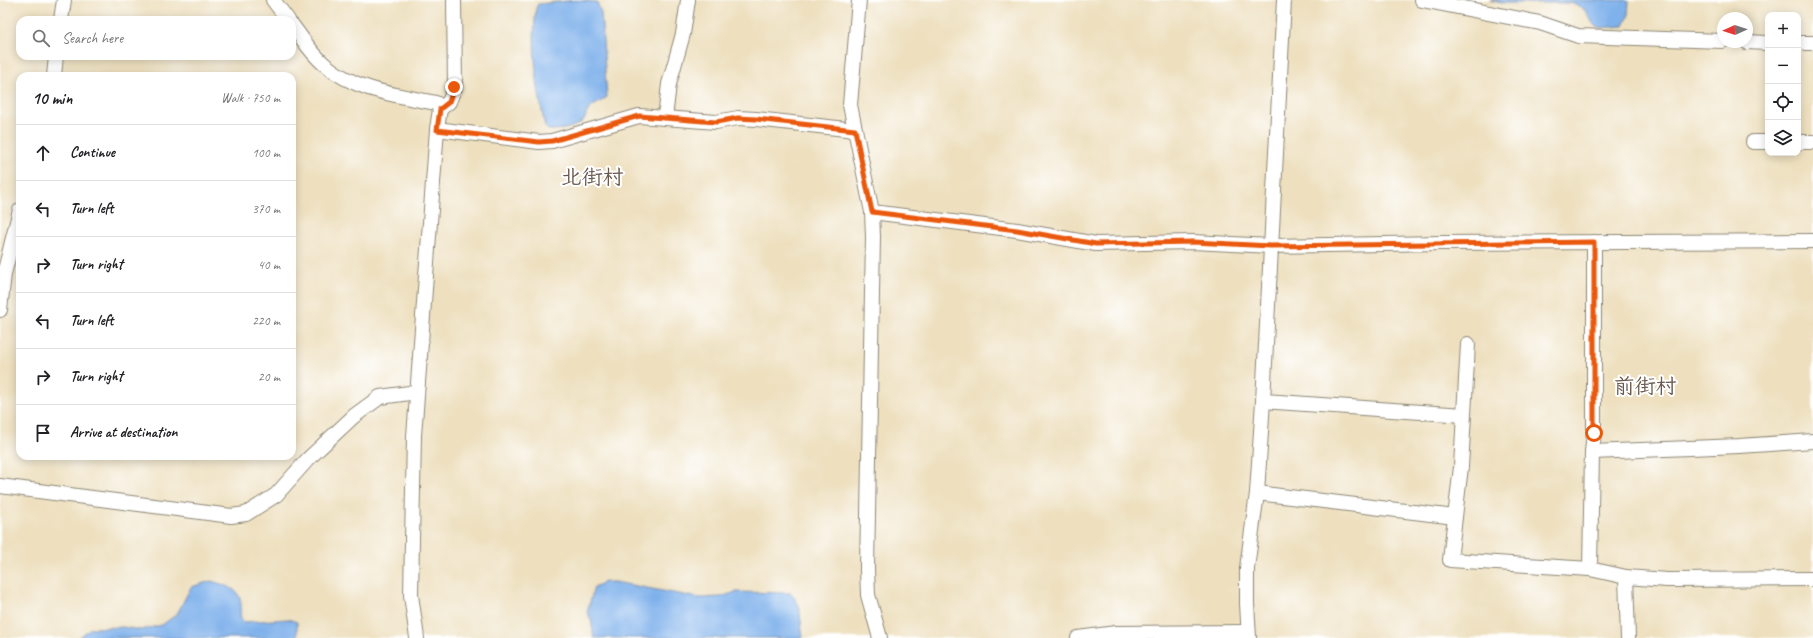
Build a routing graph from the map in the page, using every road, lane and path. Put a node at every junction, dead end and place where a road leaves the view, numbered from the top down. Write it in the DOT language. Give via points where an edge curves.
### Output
graph roads {
  1 [pos="64,0"];
  2 [pos="273,0"];
  3 [pos="454,0"];
  4 [pos="688,0"];
  5 [pos="859,0"];
  6 [pos="1284,0"];
  7 [pos="1422,0"];
  8 [pos="62,16"];
  9 [pos="285,16"];
  10 [pos="296,30"];
  11 [pos="1717,41"];
  12 [pos="1753,42"];
  13 [pos="1765,42"];
  14 [pos="1801,43"];
  15 [pos="1813,43"];
  16 [pos="56,60"];
  17 [pos="54,72"];
  18 [pos="440,109"];
  19 [pos="665,118"];
  20 [pos="437,130"];
  21 [pos="855,130"];
  22 [pos="1753,142"];
  23 [pos="1765,142"];
  24 [pos="1801,142"];
  25 [pos="1813,142"];
  26 [pos="872,212"];
  27 [pos="16,226"];
  28 [pos="1813,241"];
  29 [pos="1594,242"];
  30 [pos="1271,246"];
  31 [pos="0,310"];
  32 [pos="1468,344"];
  33 [pos="417,392"];
  34 [pos="1263,401"];
  35 [pos="1464,415"];
  36 [pos="1813,441"];
  37 [pos="1592,452"];
  38 [pos="0,486"];
  39 [pos="1257,493"];
  40 [pos="1455,517"];
  41 [pos="1590,569"];
  42 [pos="1626,577"];
  43 [pos="1813,579"];
  44 [pos="1248,635"];
  45 [pos="417,638"];
  46 [pos="880,638"];
  47 [pos="1078,638"];
  48 [pos="1628,638"];
  1 -- 8 [label="street"];
  2 -- 9 [label="street"];
  3 -- 18 [label="street" via="454,87 449,102"];
  4 -- 19 [label="street" via="683,34 669,84"];
  5 -- 21 [label="street" via="850,104"];
  6 -- 30 [label="street"];
  7 -- 11 [label="street" via="1540,23 1578,36"];
  10 -- 18 [label="street" via="323,63 344,78 370,90 436,103"];
  12 -- 13 [label="street"];
  14 -- 15 [label="street"];
  16 -- 17 [label="street"];
  18 -- 20 [label="street"];
  19 -- 20 [label="street" via="639,116 558,140 539,142"];
  19 -- 21 [label="street" via="716,122 738,118"];
  20 -- 33 [label="street"];
  21 -- 26 [label="street"];
  22 -- 23 [label="street"];
  24 -- 25 [label="street"];
  26 -- 30 [label="street" via="1017,230 1096,244 1193,242"];
  26 -- 46 [label="street" via="873,321 867,569 868,595"];
  27 -- 31 [label="street" via="4,274"];
  28 -- 29 [label="street"];
  29 -- 30 [label="street"];
  29 -- 37 [label="street"];
  30 -- 34 [label="street"];
  32 -- 35 [label="street"];
  33 -- 38 [label="street" via="380,397 354,416 308,459 276,495 246,514 231,516"];
  33 -- 45 [label="street" via="411,595"];
  34 -- 35 [label="street"];
  34 -- 39 [label="street"];
  35 -- 40 [label="street"];
  36 -- 37 [label="street"];
  37 -- 41 [label="street"];
  39 -- 40 [label="street"];
  39 -- 44 [label="street" via="1248,568"];
  40 -- 41 [label="street" via="1450,560"];
  41 -- 42 [label="street"];
  42 -- 43 [label="street" via="1667,580"];
  42 -- 48 [label="street"];
  44 -- 47 [label="street" via="1116,633"];
}
